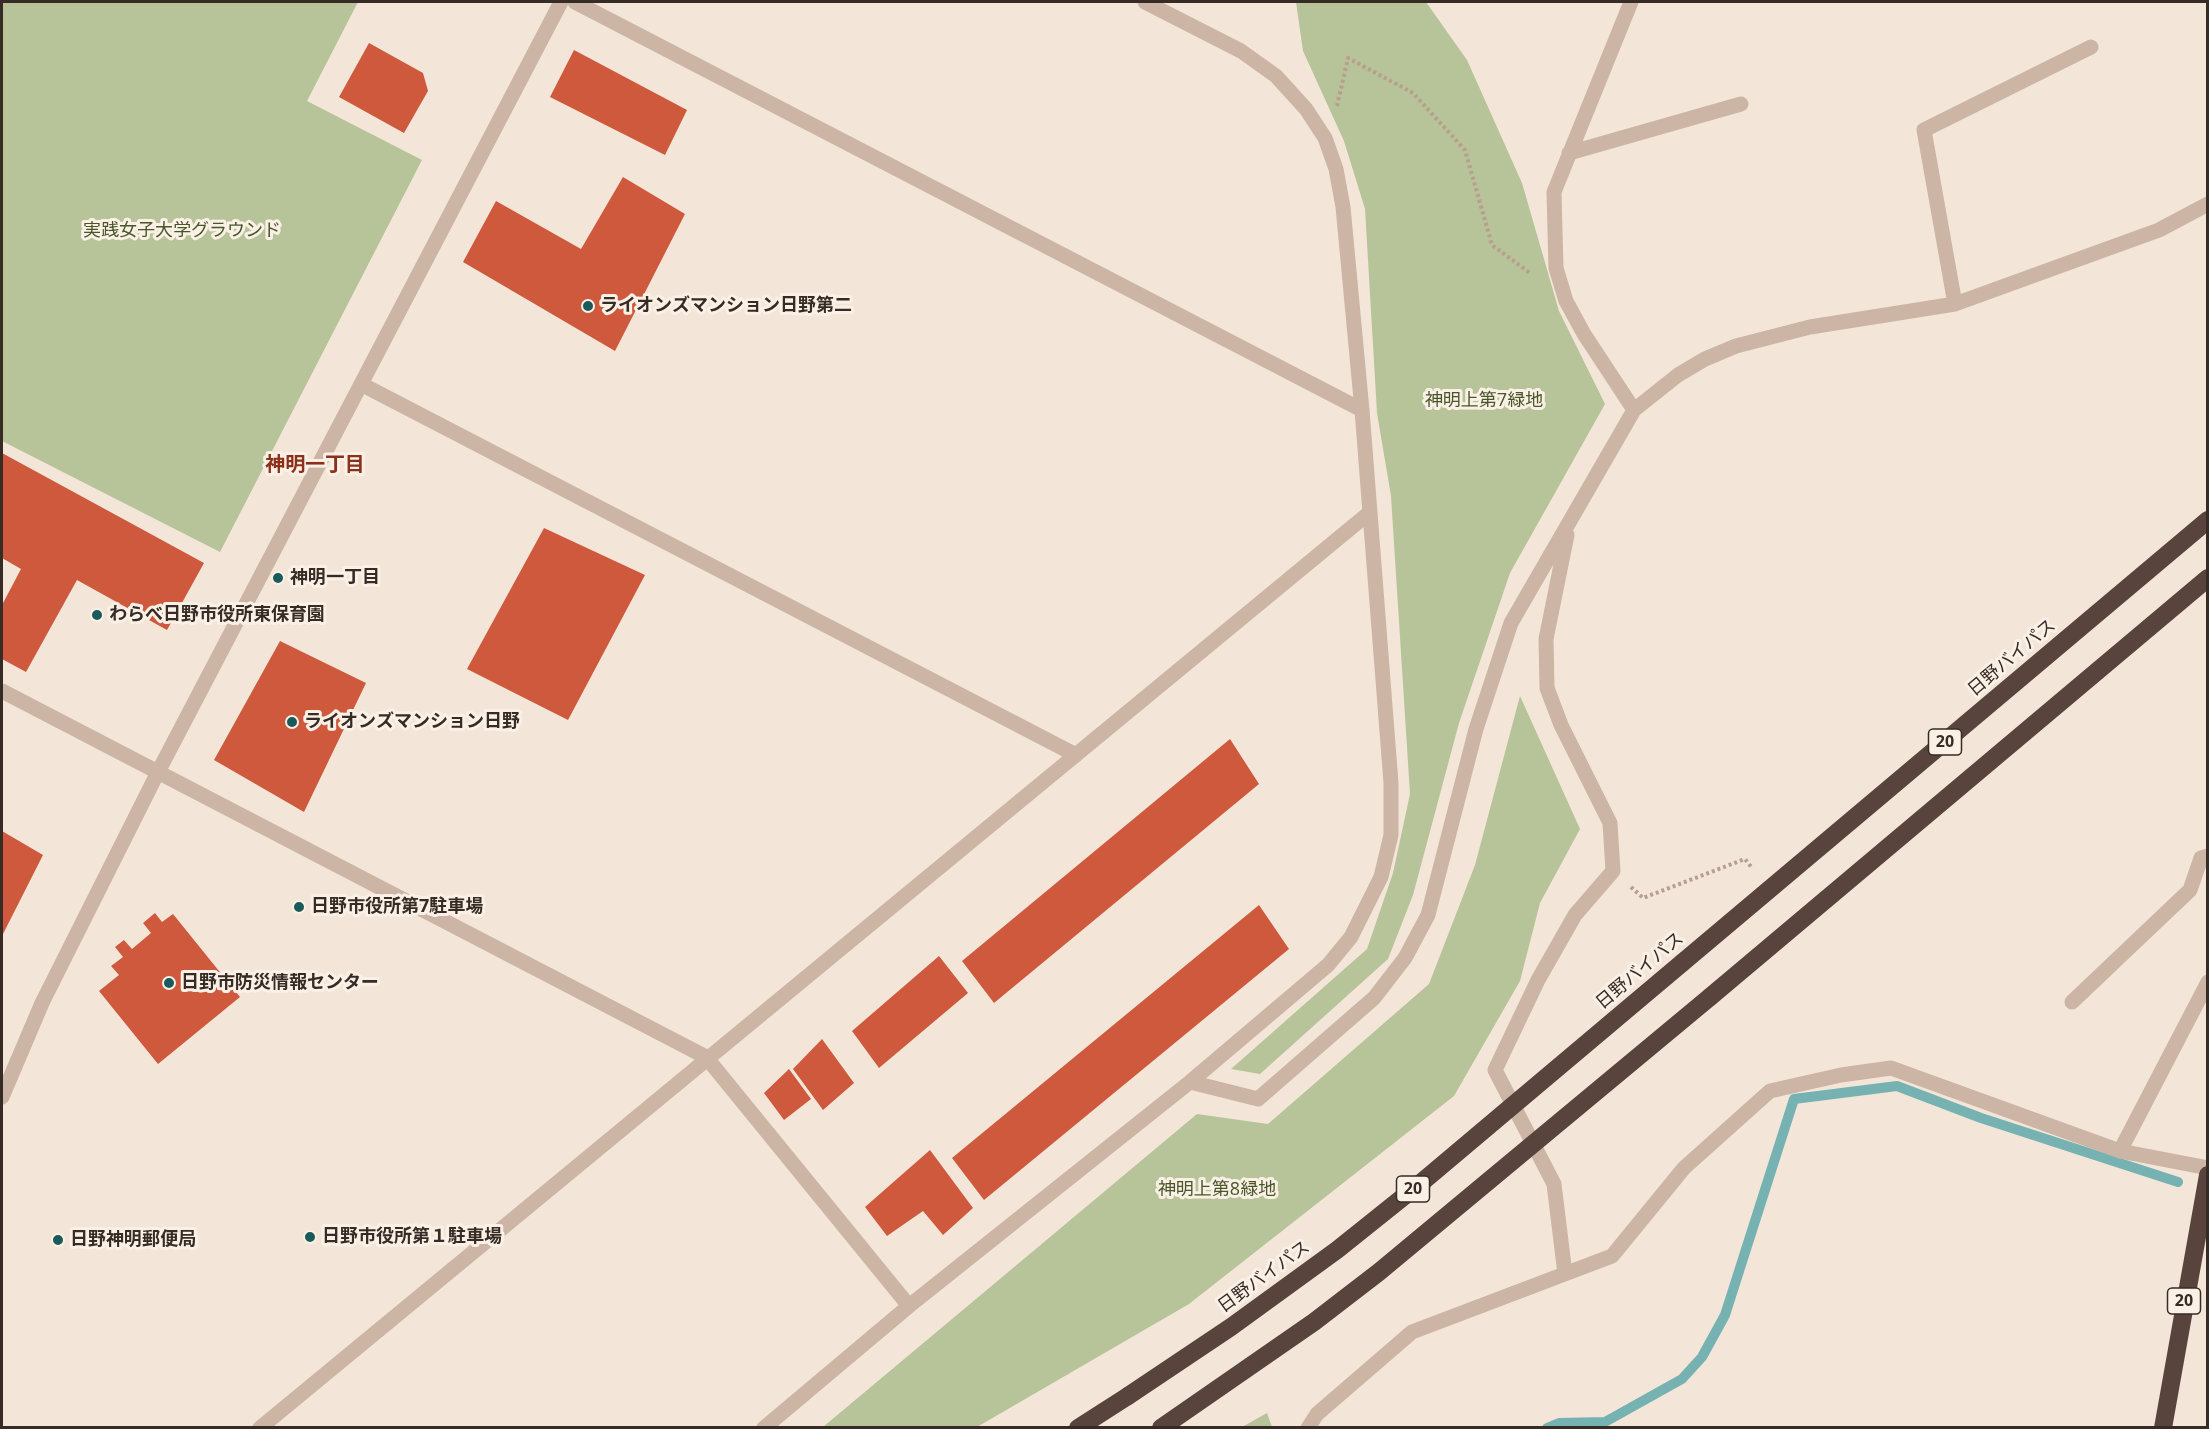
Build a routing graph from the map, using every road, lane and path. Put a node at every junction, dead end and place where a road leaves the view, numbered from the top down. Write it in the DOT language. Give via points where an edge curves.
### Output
graph roads {
  1 [pos="561,2"];
  2 [pos="575,2"];
  3 [pos="1145,2"];
  4 [pos="1631,2"];
  5 [pos="2091,47"];
  6 [pos="1741,104"];
  7 [pos="1325,138"];
  8 [pos="1569,153"];
  9 [pos="2208,204"];
  10 [pos="1566,301"];
  11 [pos="1955,304"];
  12 [pos="361,384"];
  13 [pos="1362,410"];
  14 [pos="1634,410"];
  15 [pos="1368,513"];
  16 [pos="2208,520"];
  17 [pos="1568,526"];
  18 [pos="2208,578"];
  19 [pos="2,692"];
  20 [pos="1076,755"];
  21 [pos="158,772"];
  22 [pos="2208,856"];
  23 [pos="1613,871"];
  24 [pos="1770,889"];
  25 [pos="2208,982"];
  26 [pos="2072,1002"];
  27 [pos="706,1058"];
  28 [pos="1190,1082"];
  29 [pos="2,1097"];
  30 [pos="2120,1151"];
  31 [pos="2208,1168"];
  32 [pos="2208,1175"];
  33 [pos="1565,1274"];
  34 [pos="909,1306"];
  35 [pos="260,1428"];
  36 [pos="764,1428"];
  37 [pos="1078,1428"];
  38 [pos="1161,1428"];
  39 [pos="1308,1428"];
  40 [pos="2163,1428"];
  1 -- 12 [label="street"];
  2 -- 13 [label="street"];
  3 -- 7 [label="street" via="1241,51 1276,76 1306,109"];
  4 -- 8 [label="street"];
  5 -- 11 [label="street" via="1924,130"];
  6 -- 8 [label="street"];
  7 -- 10 [label="path" via="1348,58 1413,93 1465,150 1492,245"];
  7 -- 13 [label="street" via="1343,207"];
  8 -- 10 [label="street" via="1554,192 1556,268"];
  9 -- 11 [label="street" via="2159,230"];
  10 -- 14 [label="street"];
  11 -- 14 [label="street" via="1810,327 1736,346 1678,375"];
  12 -- 20 [label="street"];
  12 -- 21 [label="street"];
  13 -- 15 [label="street"];
  14 -- 17 [label="street"];
  15 -- 20 [label="street"];
  15 -- 28 [label="street" via="1392,809 1391,835 1381,877 1351,938 1328,965"];
  16 -- 24 [label="highway, 日野バイパス / 20"];
  17 -- 23 [label="street" via="1546,639 1547,688 1610,823"];
  17 -- 28 [label="street" via="1511,623 1476,729 1428,915 1405,958 1374,998 1258,1099"];
  18 -- 38 [label="highway, 20, bridge" via="1379,1272"];
  19 -- 21 [label="street"];
  20 -- 27 [label="street"];
  21 -- 27 [label="street"];
  21 -- 29 [label="street" via="42,1003"];
  22 -- 26 [label="street" via="2201,858 2190,890"];
  23 -- 24 [label="path" via="1643,898 1745,859"];
  23 -- 33 [label="street" via="1575,915 1538,980 1496,1070 1554,1184"];
  24 -- 37 [label="highway, 日野バイパス / 20, bridge" via="1344,1244 1249,1315"];
  25 -- 30 [label="street"];
  27 -- 34 [label="street"];
  27 -- 35 [label="street"];
  28 -- 34 [label="street"];
  30 -- 31 [label="street"];
  30 -- 33 [label="street" via="1891,1068 1831,1077 1770,1091 1684,1168 1612,1256"];
  32 -- 40 [label="highway, 20"];
  33 -- 39 [label="street" via="1412,1332 1317,1414"];
  34 -- 36 [label="street"];
}
